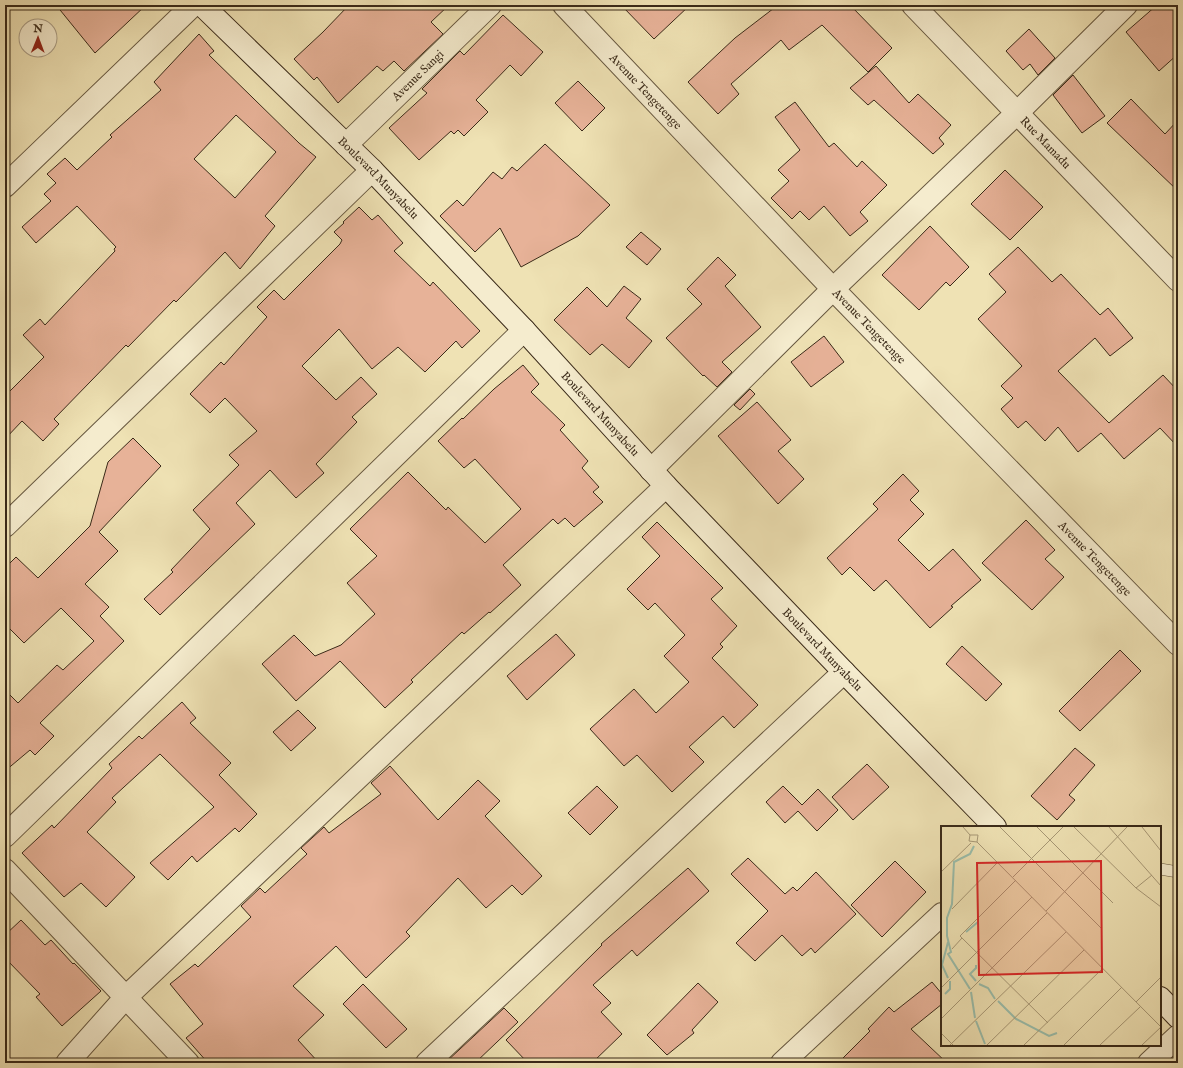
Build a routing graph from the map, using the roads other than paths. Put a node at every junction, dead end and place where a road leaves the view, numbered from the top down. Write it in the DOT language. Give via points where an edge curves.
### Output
graph roads {
  1 [pos="193,5"];
  2 [pos="202,5"];
  3 [pos="490,5"];
  4 [pos="564,5"];
  5 [pos="913,5"];
  6 [pos="1126,5"];
  7 [pos="1016,113"];
  8 [pos="346,145"];
  9 [pos="372,170"];
  10 [pos="5,186"];
  11 [pos="1178,280"];
  12 [pos="833,289"];
  13 [pos="524,330"];
  14 [pos="651,470"];
  15 [pos="666,486"];
  16 [pos="5,526"];
  17 [pos="1178,644"];
  18 [pos="844,672"];
  19 [pos="994,826"];
  20 [pos="5,836"];
  21 [pos="1161,869"];
  22 [pos="5,870"];
  23 [pos="1178,872"];
  24 [pos="941,915"];
  25 [pos="125,998"];
  26 [pos="1161,999"];
  27 [pos="1178,1017"];
  28 [pos="1178,1036"];
  29 [pos="67,1063"];
  30 [pos="188,1063"];
  31 [pos="427,1063"];
  32 [pos="782,1063"];
  33 [pos="1149,1063"];
  1 -- 10 [label="street"];
  2 -- 8 [label="street, Boulevard Munyabelu"];
  3 -- 8 [label="street, Avenue Sangi"];
  4 -- 12 [label="street, Avenue Tengetenge"];
  5 -- 7 [label="street, Rue Mamadu"];
  6 -- 7 [label="street"];
  7 -- 11 [label="street, Rue Mamadu"];
  7 -- 12 [label="street"];
  8 -- 9 [label="street, Boulevard Munyabelu"];
  9 -- 13 [label="street, Boulevard Munyabelu"];
  9 -- 16 [label="street"];
  12 -- 14 [label="street"];
  12 -- 17 [label="street, Avenue Tengetenge"];
  13 -- 14 [label="street, Boulevard Munyabelu"];
  13 -- 20 [label="street"];
  14 -- 15 [label="street, Boulevard Munyabelu"];
  15 -- 18 [label="street, Boulevard Munyabelu"];
  15 -- 25 [label="street"];
  18 -- 19 [label="street, Boulevard Munyabelu"];
  18 -- 31 [label="street"];
  21 -- 23 [label="lane"];
  22 -- 25 [label="street"];
  24 -- 32 [label="street"];
  25 -- 29 [label="street"];
  25 -- 30 [label="street"];
  26 -- 27 [label="street"];
  28 -- 33 [label="street"];
}
